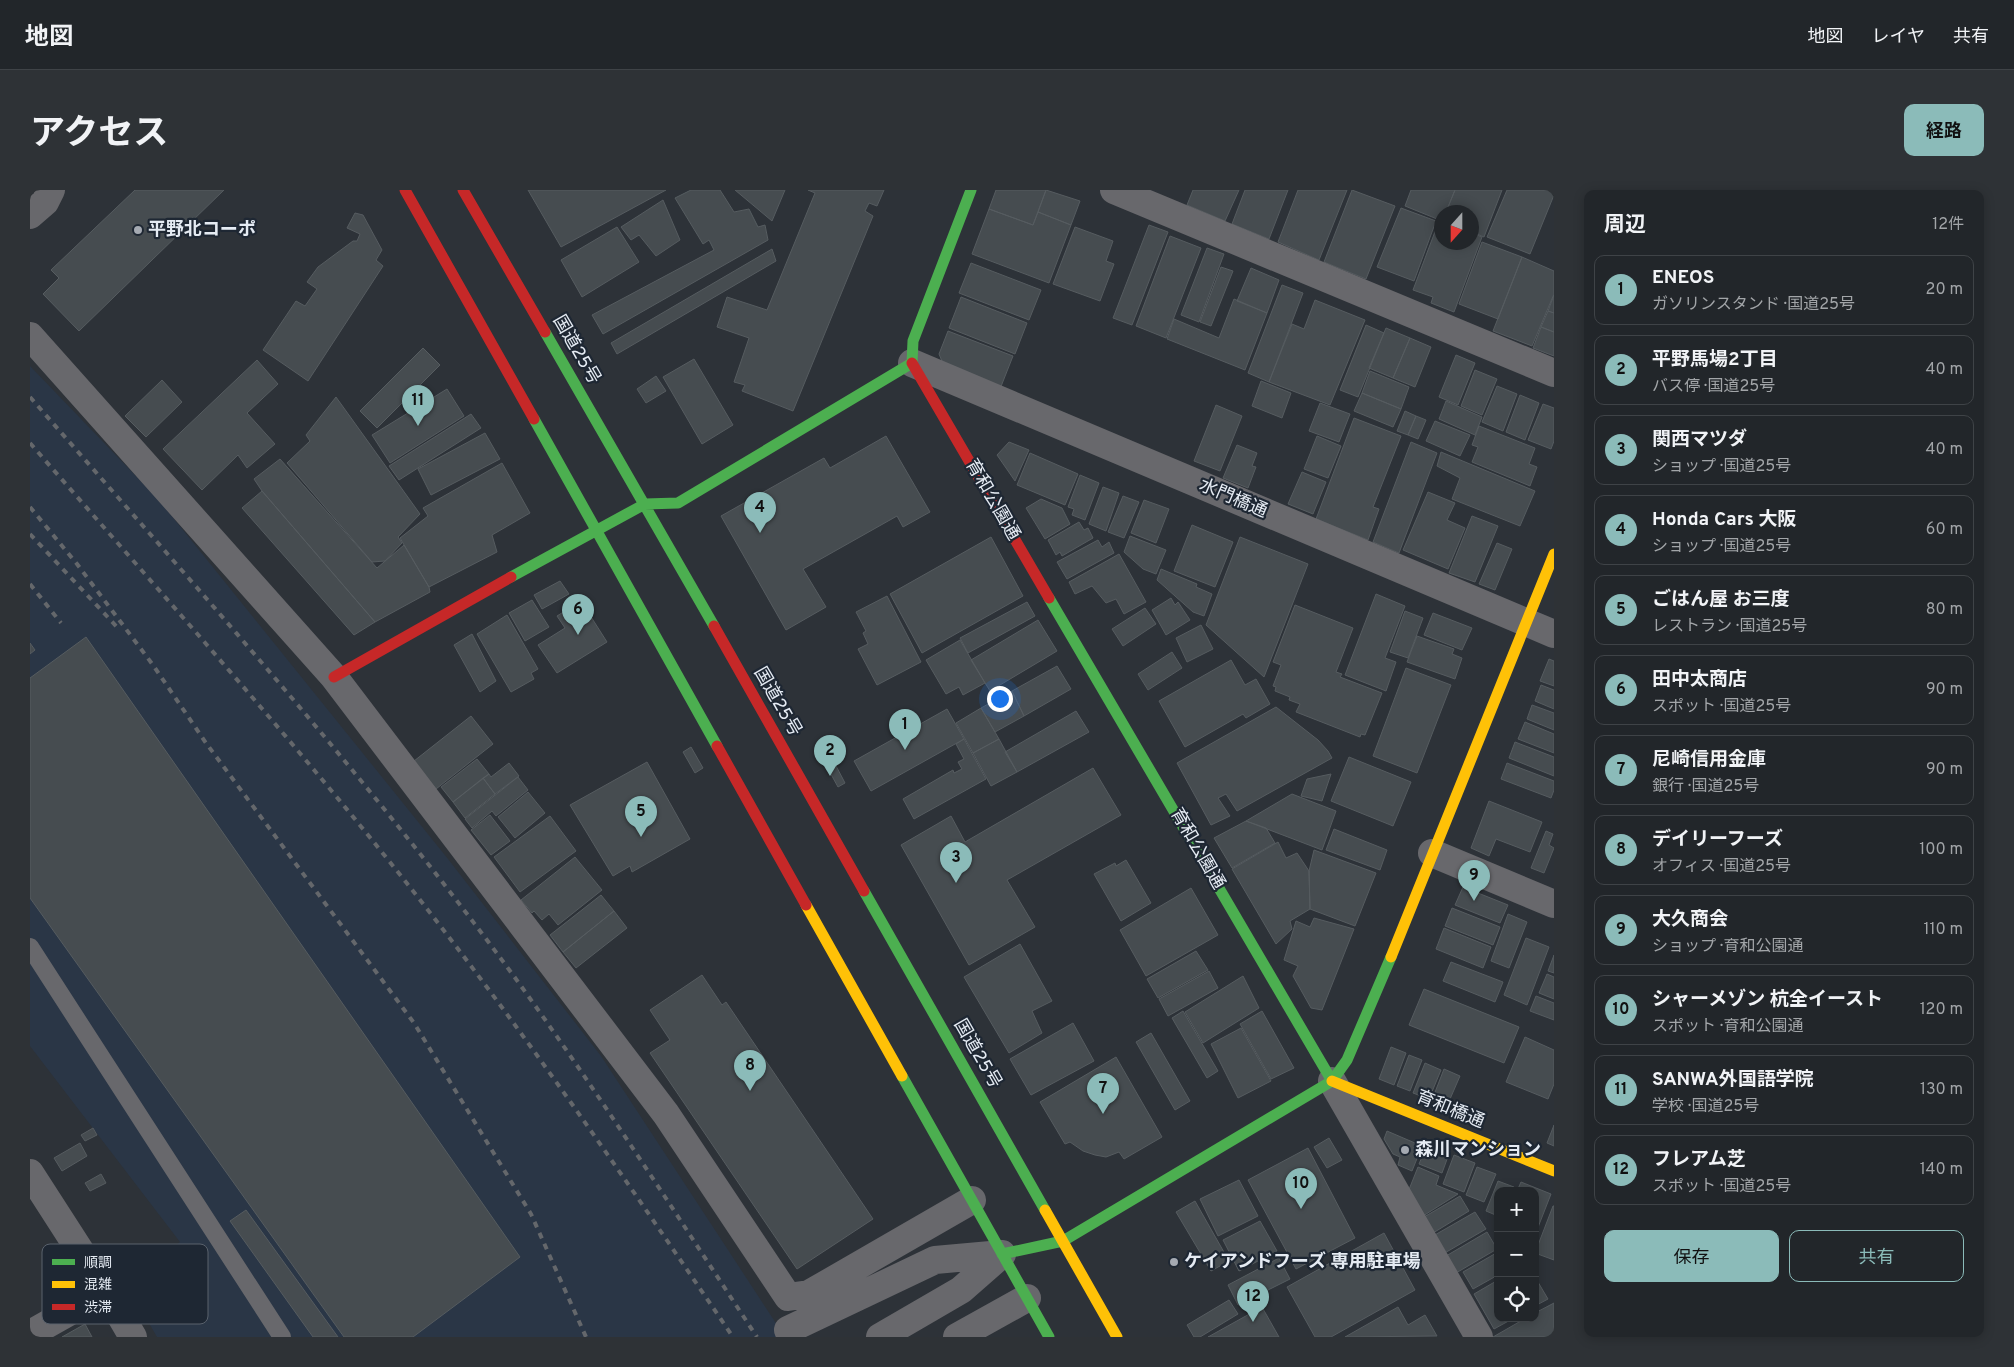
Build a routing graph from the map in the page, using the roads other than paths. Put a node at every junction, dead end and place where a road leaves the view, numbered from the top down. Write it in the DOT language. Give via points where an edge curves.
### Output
graph roads {
  1 [pos="51,190"];
  2 [pos="404,190"];
  3 [pos="463,190"];
  4 [pos="971,190"];
  5 [pos="1114,190"];
  6 [pos="30,216"];
  7 [pos="30,336"];
  8 [pos="912,363"];
  9 [pos="1554,374"];
  10 [pos="645,504"];
  11 [pos="595,530"];
  12 [pos="1554,554"];
  13 [pos="1525,622"];
  14 [pos="1554,634"];
  15 [pos="334,677"];
  16 [pos="1432,854"];
  17 [pos="1554,904"];
  18 [pos="30,947"];
  19 [pos="1332,1081"];
  20 [pos="1554,1171"];
  21 [pos="30,1173"];
  22 [pos="972,1200"];
  23 [pos="1063,1240"];
  24 [pos="76,1244"];
  25 [pos="1002,1254"];
  26 [pos="1027,1298"];
  27 [pos="48,1324"];
  28 [pos="125,1324"];
  29 [pos="788,1330"];
  30 [pos="30,1334"];
  31 [pos="133,1337"];
  32 [pos="282,1337"];
  33 [pos="880,1337"];
  34 [pos="957,1337"];
  35 [pos="1049,1337"];
  36 [pos="1117,1337"];
  37 [pos="1478,1337"];
  1 -- 6 [label="street" via="45,202"];
  2 -- 11 [label="main road"];
  3 -- 10 [label="main road, 国道25号"];
  4 -- 8 [label="main road" via="913,341"];
  5 -- 9 [label="street"];
  7 -- 15 [label="street"];
  8 -- 10 [label="main road" via="678,503"];
  8 -- 13 [label="street, 水門橋通"];
  8 -- 19 [label="main road, 育和公園通"];
  10 -- 11 [label="main road"];
  10 -- 23 [label="main road, 国道25号"];
  11 -- 15 [label="main road"];
  11 -- 22 [label="main road"];
  12 -- 13 [label="main road"];
  13 -- 14 [label="street, 水門橋通"];
  13 -- 16 [label="main road"];
  15 -- 22 [label="street" via="666,1114 788,1297 809,1294"];
  16 -- 17 [label="street"];
  16 -- 19 [label="main road" via="1363,1026 1347,1060"];
  18 -- 32 [label="lane"];
  19 -- 20 [label="main road, 育和橋通"];
  19 -- 23 [label="main road"];
  19 -- 37 [label="street, 育和公園通"];
  21 -- 24 [label="street"];
  22 -- 25 [label="main road"];
  23 -- 25 [label="main road"];
  23 -- 36 [label="main road, 国道25号"];
  25 -- 26 [label="main road"];
  25 -- 29 [label="street" via="935,1260"];
  25 -- 33 [label="street" via="961,1290"];
  26 -- 34 [label="street"];
  26 -- 35 [label="main road"];
  27 -- 30 [label="street"];
  28 -- 31 [label="street"];
}
